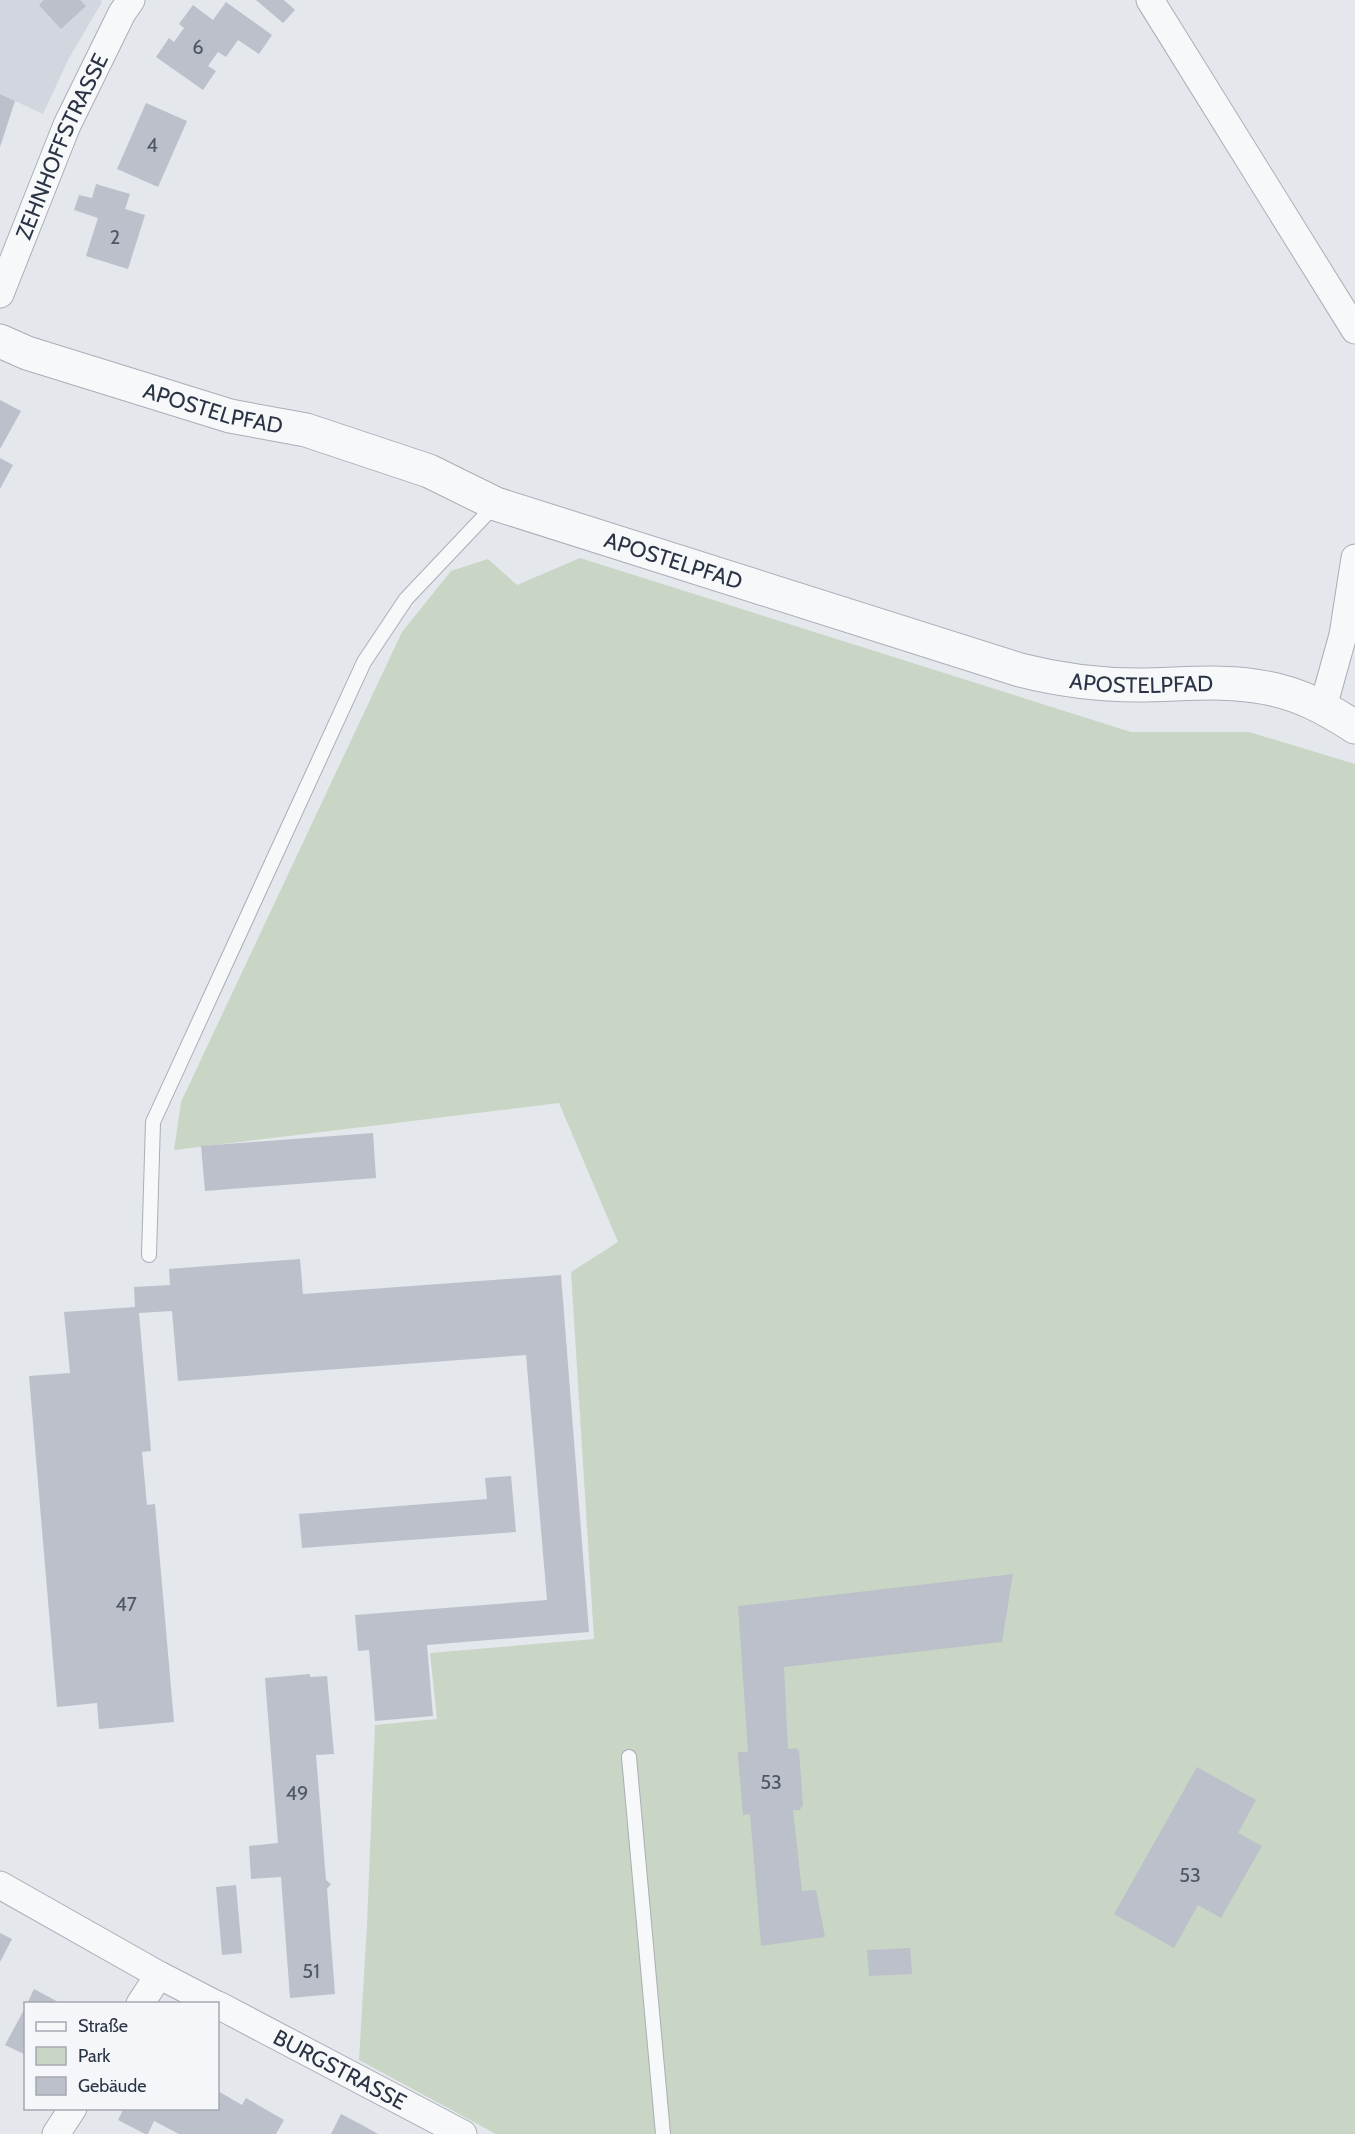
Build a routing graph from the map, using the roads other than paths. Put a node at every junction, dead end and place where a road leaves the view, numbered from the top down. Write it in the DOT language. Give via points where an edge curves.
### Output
graph roads {
  1 [pos="131,0"];
  2 [pos="1150,0"];
  3 [pos="0,294"];
  4 [pos="1355,330"];
  5 [pos="0,341"];
  6 [pos="496,504"];
  7 [pos="1355,558"];
  8 [pos="1323,707"];
  9 [pos="1355,726"];
  10 [pos="149,1255"];
  11 [pos="629,1757"];
  12 [pos="0,1885"];
  13 [pos="159,1975"];
  14 [pos="141,2002"];
  15 [pos="212,2002"];
  16 [pos="219,2006"];
  17 [pos="72,2110"];
  18 [pos="56,2134"];
  19 [pos="463,2134"];
  20 [pos="663,2134"];
  1 -- 3 [label="street, ZEHNHOFFSTRASSE" via="68,125"];
  2 -- 4 [label="street"];
  5 -- 6 [label="street, APOSTELPFAD" via="27,353 230,416 306,430 429,471"];
  6 -- 8 [label="street, APOSTELPFAD" via="1060,680 1254,686"];
  6 -- 10 [label="lane" via="406,599 364,662 153,1122"];
  7 -- 8 [label="street" via="1343,635"];
  8 -- 9 [label="street, APOSTELPFAD"];
  11 -- 20 [label="lane"];
  12 -- 13 [label="street, BURGSTRASSE"];
  13 -- 14 [label="street"];
  13 -- 15 [label="street, BURGSTRASSE"];
  16 -- 19 [label="street, BURGSTRASSE"];
  17 -- 18 [label="street"];
}
